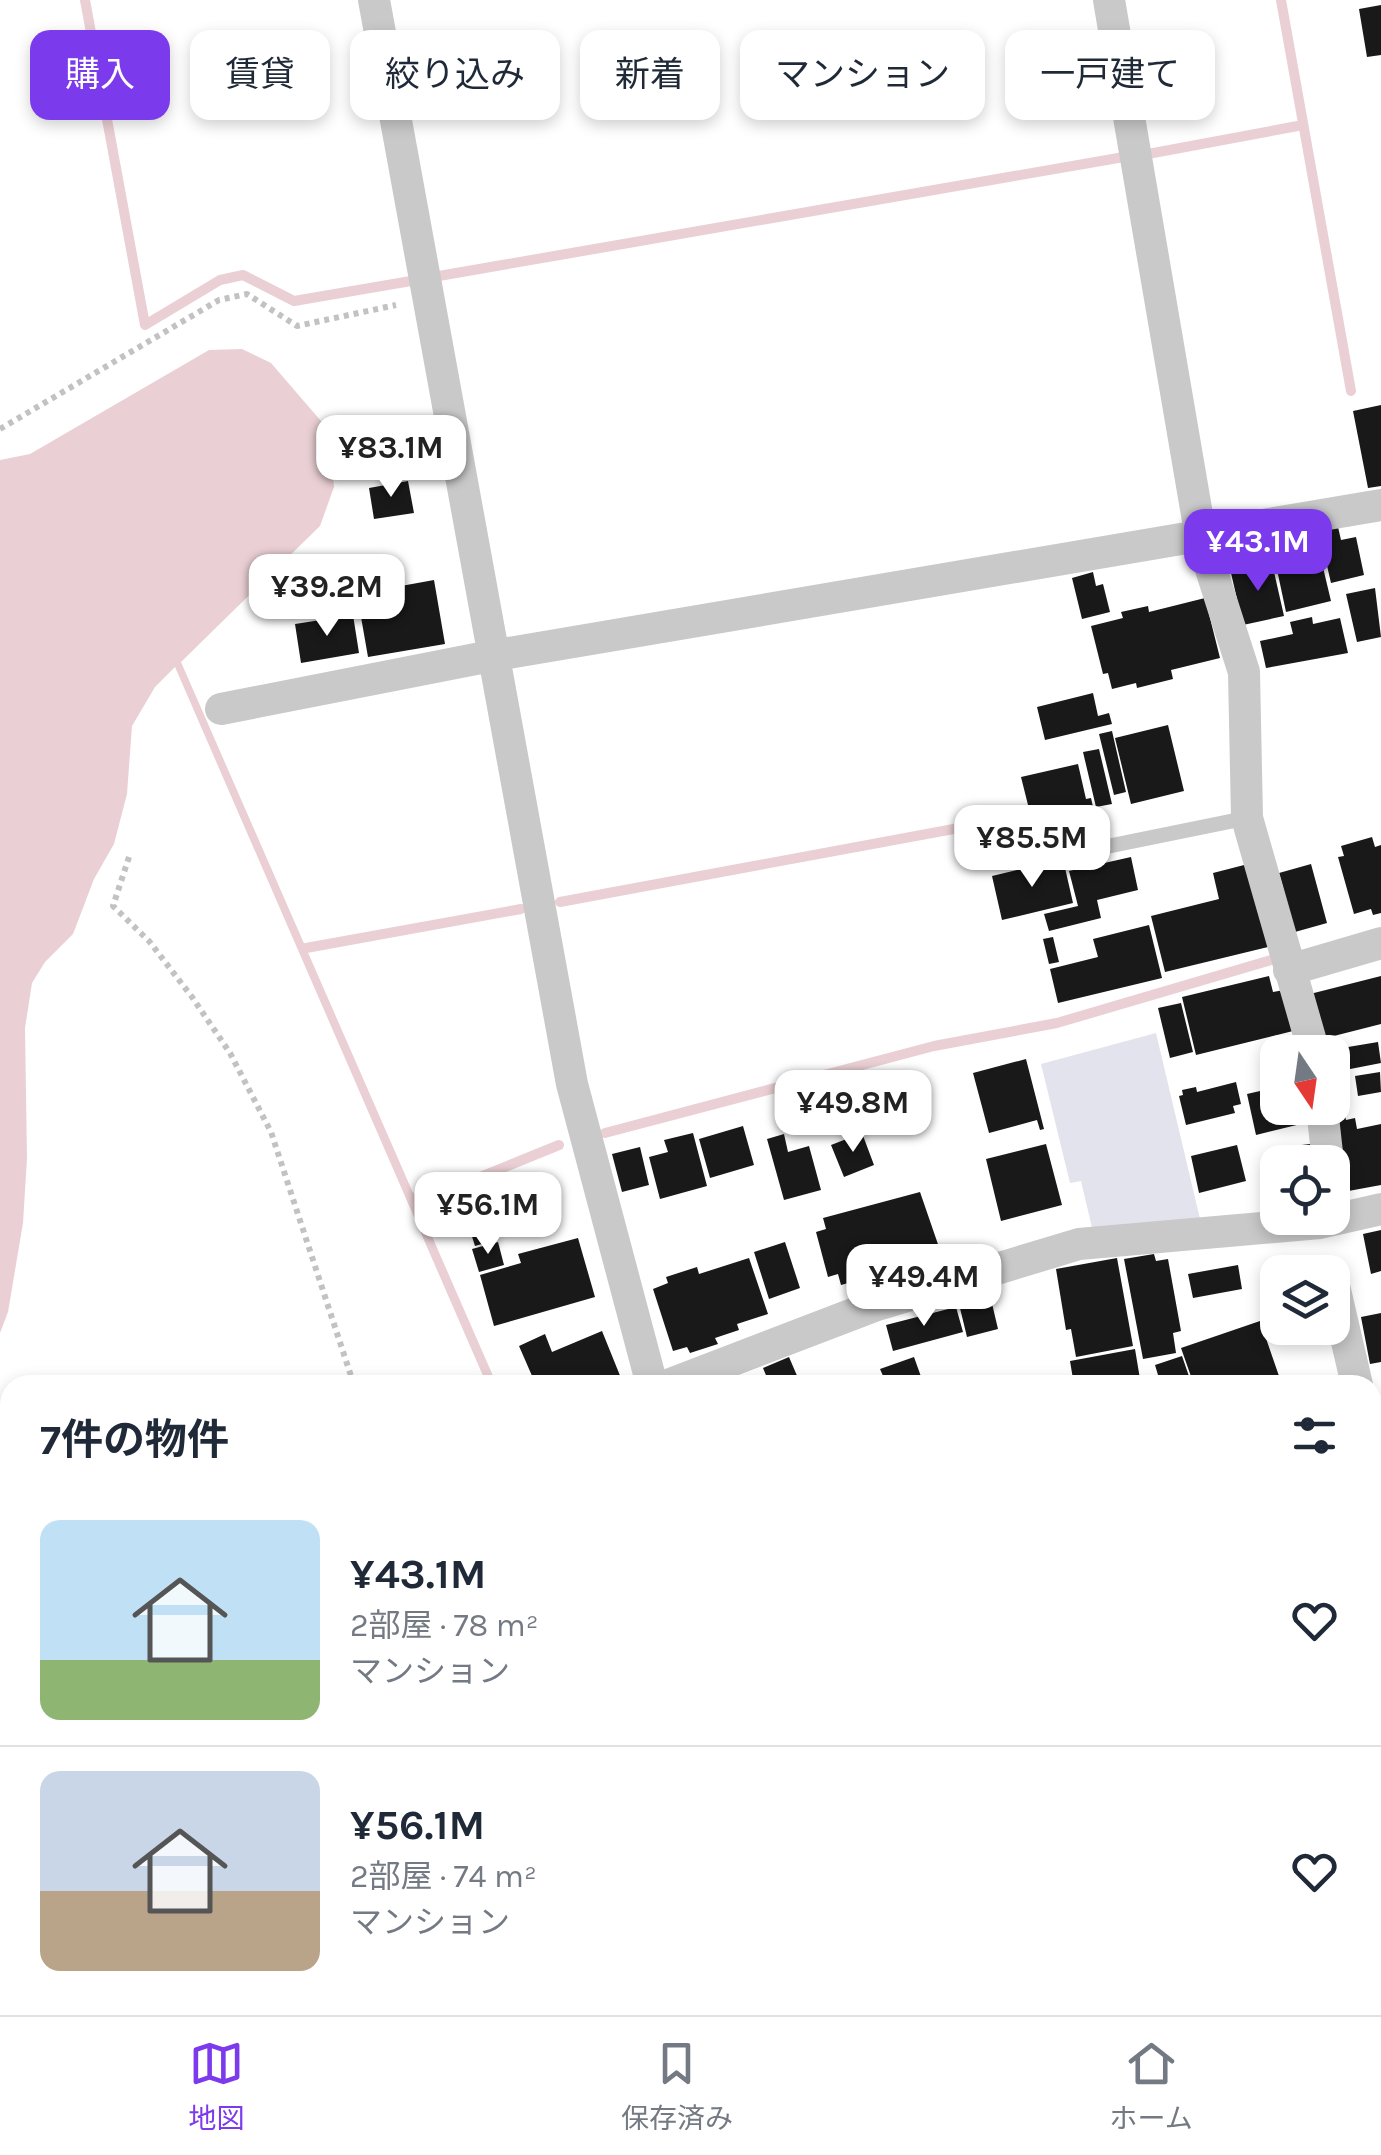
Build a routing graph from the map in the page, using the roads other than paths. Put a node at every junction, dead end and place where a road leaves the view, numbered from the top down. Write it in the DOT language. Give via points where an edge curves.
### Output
graph roads {
  1 [pos="374,0"];
  2 [pos="1109,0"];
  3 [pos="1381,505"];
  4 [pos="1201,538"];
  5 [pos="491,656"];
  6 [pos="221,709"];
  7 [pos="1247,818"];
  8 [pos="1075,853"];
  9 [pos="1381,943"];
  10 [pos="1289,970"];
  11 [pos="1309,1035"];
  12 [pos="1381,1209"];
  13 [pos="1350,1215"];
  14 [pos="1260,1226"];
  15 [pos="1348,1345"];
  16 [pos="649,1375"];
  17 [pos="694,1375"];
  18 [pos="1355,1375"];
  1 -- 5 [label="street"];
  2 -- 4 [label="street"];
  3 -- 4 [label="street"];
  4 -- 5 [label="street"];
  4 -- 7 [label="street" via="1244,672"];
  5 -- 6 [label="street"];
  5 -- 16 [label="street" via="572,1084"];
  7 -- 8 [label="lane"];
  7 -- 10 [label="street"];
  9 -- 10 [label="street"];
  10 -- 11 [label="street"];
  12 -- 13 [label="street"];
  14 -- 17 [label="street" via="1080,1244 874,1306"];
  15 -- 18 [label="street"];
}
